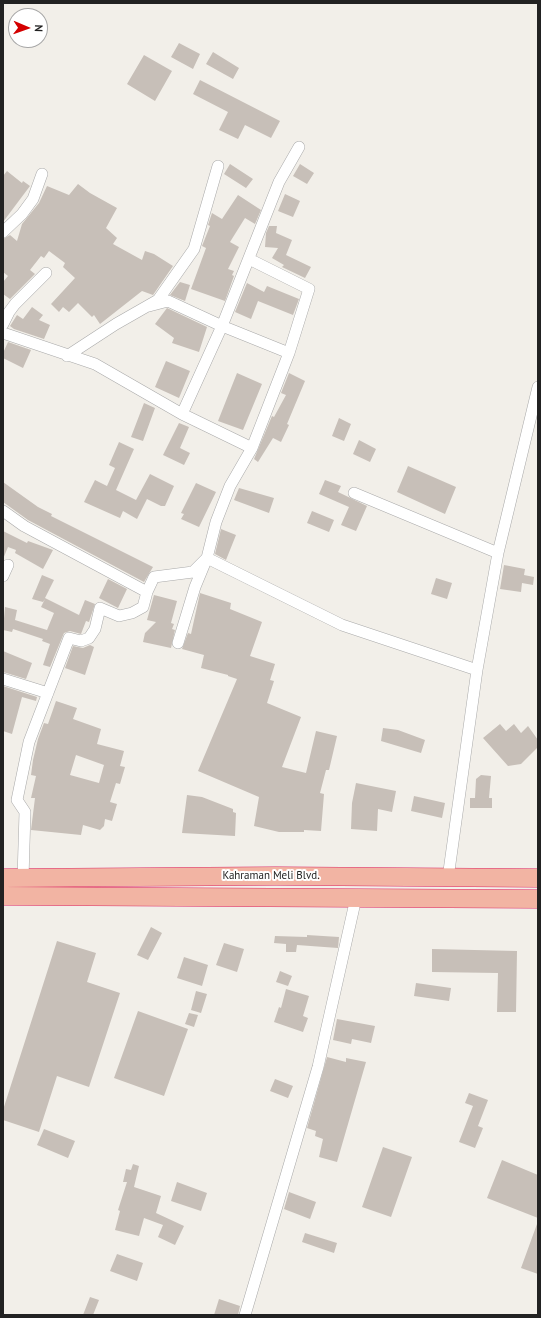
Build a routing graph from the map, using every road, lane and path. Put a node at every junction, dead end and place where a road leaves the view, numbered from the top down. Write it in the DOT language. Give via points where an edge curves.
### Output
graph roads {
  1 [pos="299,147"];
  2 [pos="218,166"];
  3 [pos="42,174"];
  4 [pos="3,232"];
  5 [pos="249,259"];
  6 [pos="46,273"];
  7 [pos="149,306"];
  8 [pos="3,324"];
  9 [pos="222,326"];
  10 [pos="3,333"];
  11 [pos="289,353"];
  12 [pos="67,356"];
  13 [pos="538,387"];
  14 [pos="182,414"];
  15 [pos="252,448"];
  16 [pos="354,493"];
  17 [pos="3,511"];
  18 [pos="498,553"];
  19 [pos="207,558"];
  20 [pos="8,565"];
  21 [pos="3,576"];
  22 [pos="147,592"];
  23 [pos="178,643"];
  24 [pos="477,670"];
  25 [pos="3,679"];
  26 [pos="48,692"];
  27 [pos="3,878"];
  28 [pos="23,878"];
  29 [pos="448,878"];
  30 [pos="538,878"];
  31 [pos="3,896"];
  32 [pos="356,898"];
  33 [pos="538,899"];
  34 [pos="245,1315"];
  1 -- 5 [label="street" via="279,182"];
  2 -- 7 [label="street" via="194,249 158,300"];
  3 -- 4 [label="street" via="33,199"];
  5 -- 9 [label="street"];
  5 -- 11 [label="street" via="309,289"];
  6 -- 8 [label="street" via="15,304"];
  7 -- 9 [label="street" via="168,301"];
  7 -- 12 [label="street"];
  9 -- 11 [label="street"];
  9 -- 14 [label="street"];
  10 -- 12 [label="street"];
  11 -- 15 [label="street"];
  12 -- 14 [label="street" via="96,364"];
  13 -- 18 [label="street"];
  14 -- 15 [label="street"];
  15 -- 19 [label="street" via="230,486 216,522"];
  16 -- 18 [label="street"];
  17 -- 22 [label="street" via="24,526"];
  18 -- 24 [label="street"];
  19 -- 22 [label="street" via="193,572 154,577"];
  19 -- 23 [label="street"];
  19 -- 24 [label="street" via="342,625"];
  20 -- 21 [label="street"];
  22 -- 26 [label="street" via="143,607 119,616 100,608 90,638 81,641 69,638"];
  24 -- 29 [label="street"];
  25 -- 26 [label="street"];
  26 -- 28 [label="street" via="29,742 17,800 25,812"];
  27 -- 28 [label="highway, Kahraman Meli Blvd."];
  28 -- 29 [label="highway, Kahraman Meli Blvd."];
  29 -- 30 [label="highway, Kahraman Meli Blvd."];
  31 -- 32 [label="highway, Kahraman Meli Blvd."];
  32 -- 33 [label="highway, Kahraman Meli Blvd."];
  32 -- 34 [label="street" via="318,1067"];
}
